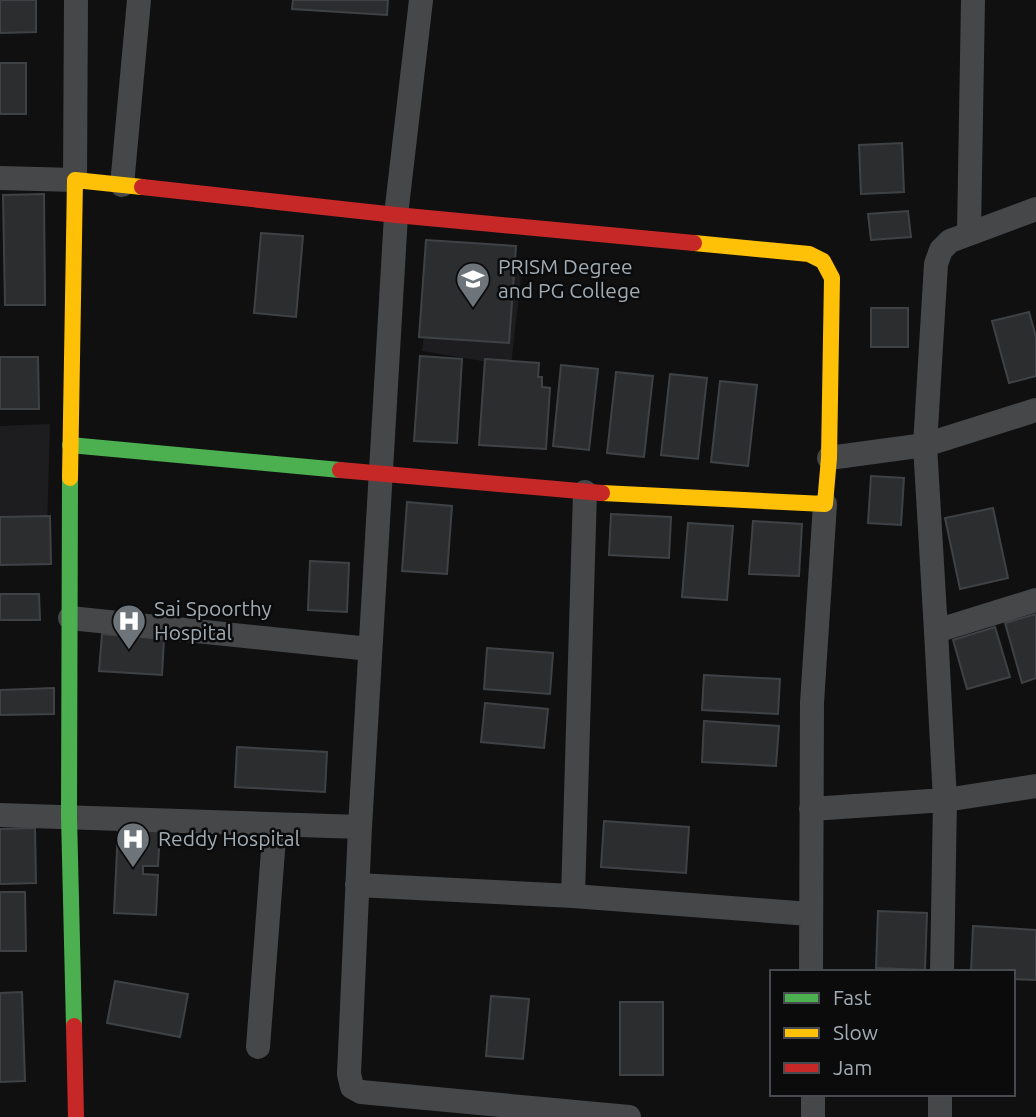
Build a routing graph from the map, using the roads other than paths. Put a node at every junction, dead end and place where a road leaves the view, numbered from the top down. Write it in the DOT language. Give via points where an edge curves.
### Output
graph roads {
  1 [pos="76,0"];
  2 [pos="139,0"];
  3 [pos="421,0"];
  4 [pos="974,0"];
  5 [pos="0,178"];
  6 [pos="75,180"];
  7 [pos="122,185"];
  8 [pos="1036,209"];
  9 [pos="396,215"];
  10 [pos="969,233"];
  11 [pos="1036,410"];
  12 [pos="70,445"];
  13 [pos="925,445"];
  14 [pos="829,457"];
  15 [pos="380,475"];
  16 [pos="585,492"];
  17 [pos="825,504"];
  18 [pos="1036,600"];
  19 [pos="70,618"];
  20 [pos="936,631"];
  21 [pos="370,649"];
  22 [pos="1036,786"];
  23 [pos="944,800"];
  24 [pos="811,809"];
  25 [pos="0,815"];
  26 [pos="69,816"];
  27 [pos="275,825"];
  28 [pos="360,827"];
  29 [pos="357,885"];
  30 [pos="572,896"];
  31 [pos="810,914"];
  32 [pos="811,970"];
  33 [pos="942,970"];
  34 [pos="258,1047"];
  35 [pos="813,1096"];
  36 [pos="940,1096"];
  37 [pos="76,1117"];
  38 [pos="629,1117"];
  39 [pos="813,1117"];
  40 [pos="940,1117"];
  1 -- 6 [label="street"];
  2 -- 7 [label="street"];
  3 -- 9 [label="street"];
  4 -- 10 [label="street"];
  5 -- 6 [label="street"];
  6 -- 7 [label="street"];
  6 -- 12 [label="street"];
  7 -- 9 [label="street"];
  8 -- 10 [label="street"];
  9 -- 14 [label="street" via="810,254 823,261 832,278"];
  9 -- 15 [label="street"];
  10 -- 13 [label="street" via="950,241 936,264"];
  11 -- 13 [label="street"];
  12 -- 15 [label="street"];
  12 -- 19 [label="street"];
  13 -- 14 [label="street"];
  13 -- 20 [label="street"];
  14 -- 17 [label="street"];
  15 -- 16 [label="street"];
  15 -- 21 [label="street"];
  16 -- 17 [label="street"];
  16 -- 30 [label="street"];
  17 -- 24 [label="street" via="812,703"];
  18 -- 20 [label="street"];
  19 -- 21 [label="street"];
  19 -- 26 [label="street"];
  20 -- 23 [label="street"];
  21 -- 28 [label="street"];
  22 -- 23 [label="street"];
  23 -- 24 [label="street"];
  23 -- 33 [label="street"];
  24 -- 31 [label="street"];
  25 -- 26 [label="street"];
  26 -- 27 [label="street"];
  26 -- 37 [label="street"];
  27 -- 28 [label="street"];
  27 -- 34 [label="street"];
  28 -- 29 [label="street"];
  29 -- 30 [label="street"];
  29 -- 38 [label="street" via="352,1087 361,1092"];
  30 -- 31 [label="street"];
  31 -- 32 [label="street"];
  35 -- 39 [label="street"];
  36 -- 40 [label="street"];
}
